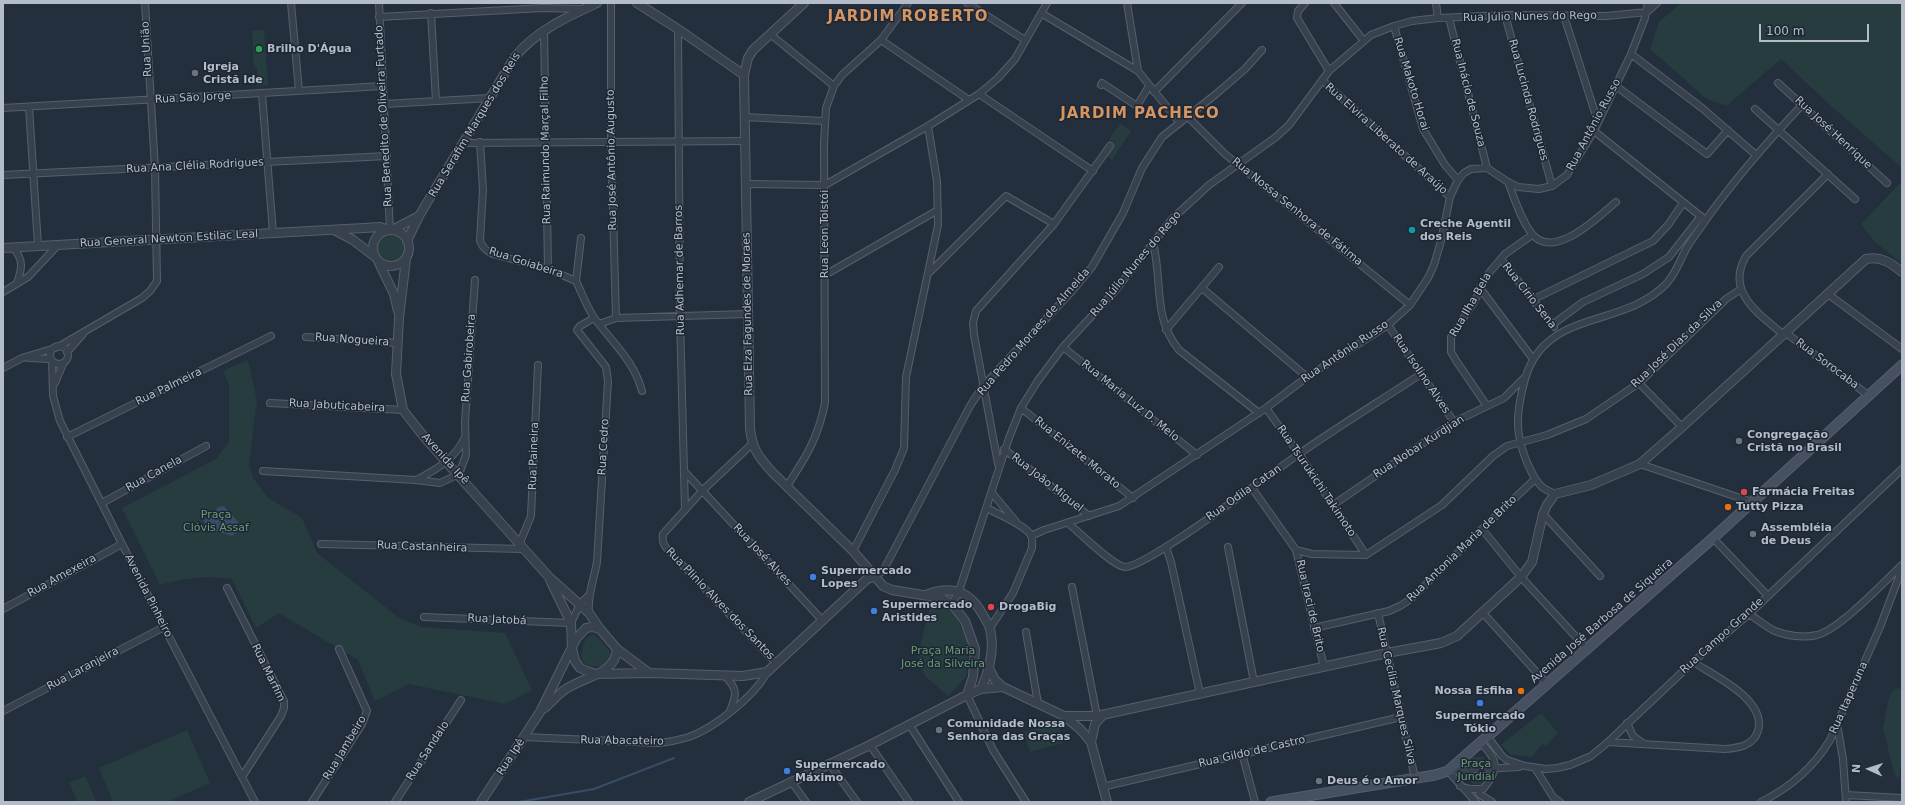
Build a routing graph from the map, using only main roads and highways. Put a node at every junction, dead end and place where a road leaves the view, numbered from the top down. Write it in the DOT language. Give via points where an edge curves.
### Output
graph roads {
  1 [pos="1902,365"];
  2 [pos="1271,802"];
  1 -- 2 [label="main road, Avenida José Barbosa de Siqueira" via="1588,650 1448,770 1435,775"];
}
